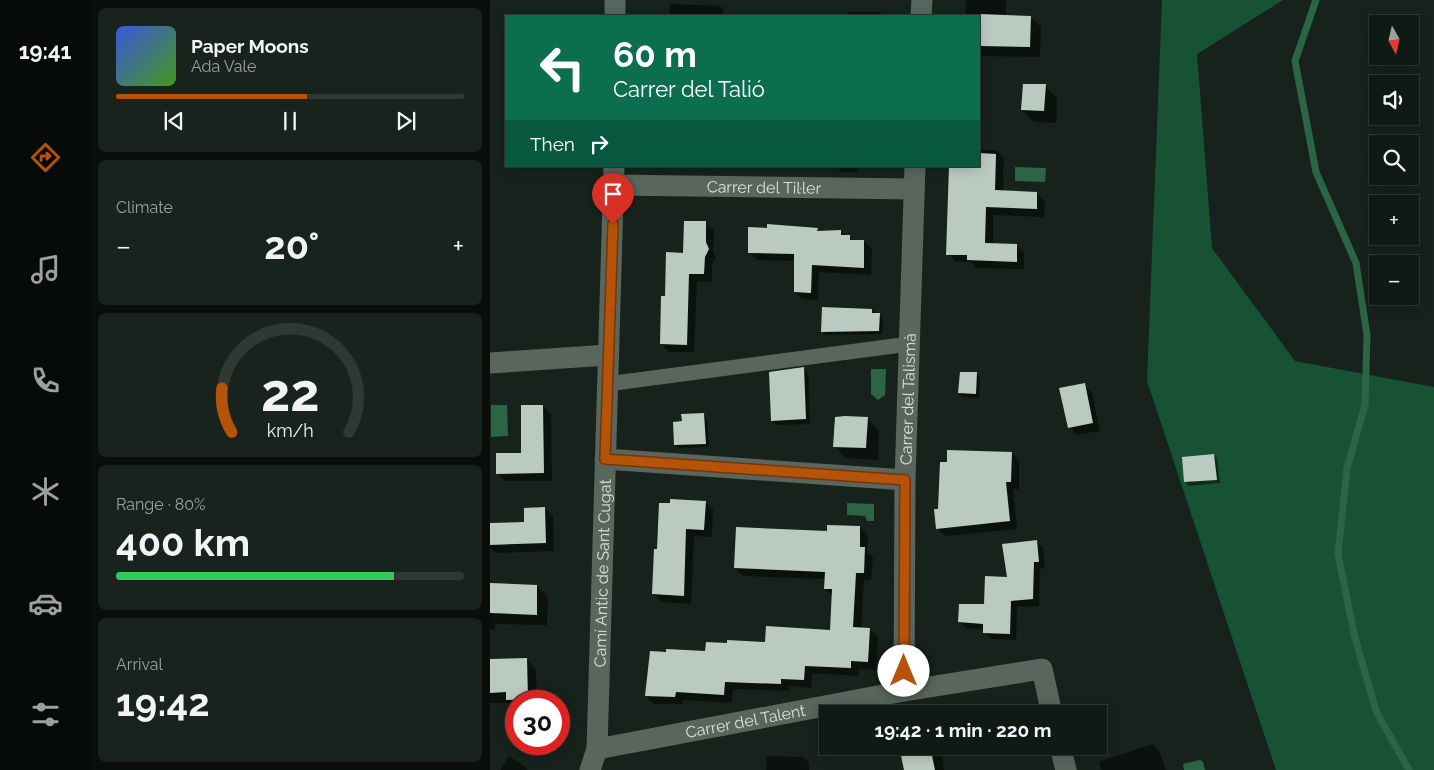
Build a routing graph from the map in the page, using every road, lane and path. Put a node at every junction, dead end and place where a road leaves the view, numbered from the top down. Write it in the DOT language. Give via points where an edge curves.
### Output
graph roads {
  1 [pos="615,0"];
  2 [pos="922,0"];
  3 [pos="615,15"];
  4 [pos="922,15"];
  5 [pos="915,167"];
  6 [pos="614,176"];
  7 [pos="914,189"];
  8 [pos="909,344"];
  9 [pos="608,355"];
  10 [pos="490,363"];
  11 [pos="607,384"];
  12 [pos="605,459"];
  13 [pos="905,480"];
  14 [pos="904,690"];
  15 [pos="1050,705"];
  16 [pos="597,749"];
  17 [pos="1062,755"];
  18 [pos="590,770"];
  19 [pos="1066,770"];
  1 -- 3 [label="street"];
  2 -- 4 [label="street"];
  5 -- 7 [label="street, Carrer del Talismà"];
  6 -- 7 [label="street, Carrer del Til·ler"];
  6 -- 9 [label="street, Camí Antic de Sant Cugat"];
  7 -- 8 [label="street, Carrer del Talismà"];
  8 -- 11 [label="street"];
  8 -- 13 [label="street, Carrer del Talismà"];
  9 -- 10 [label="street"];
  9 -- 11 [label="street, Camí Antic de Sant Cugat"];
  11 -- 12 [label="street, Camí Antic de Sant Cugat"];
  12 -- 13 [label="street"];
  12 -- 16 [label="street, Camí Antic de Sant Cugat"];
  13 -- 14 [label="street, Carrer del Talismà"];
  14 -- 15 [label="street, Carrer del Talent" via="1042,669"];
  14 -- 16 [label="street, Carrer del Talent"];
  16 -- 18 [label="street, Camí Antic de Sant Cugat"];
  17 -- 19 [label="street"];
}
